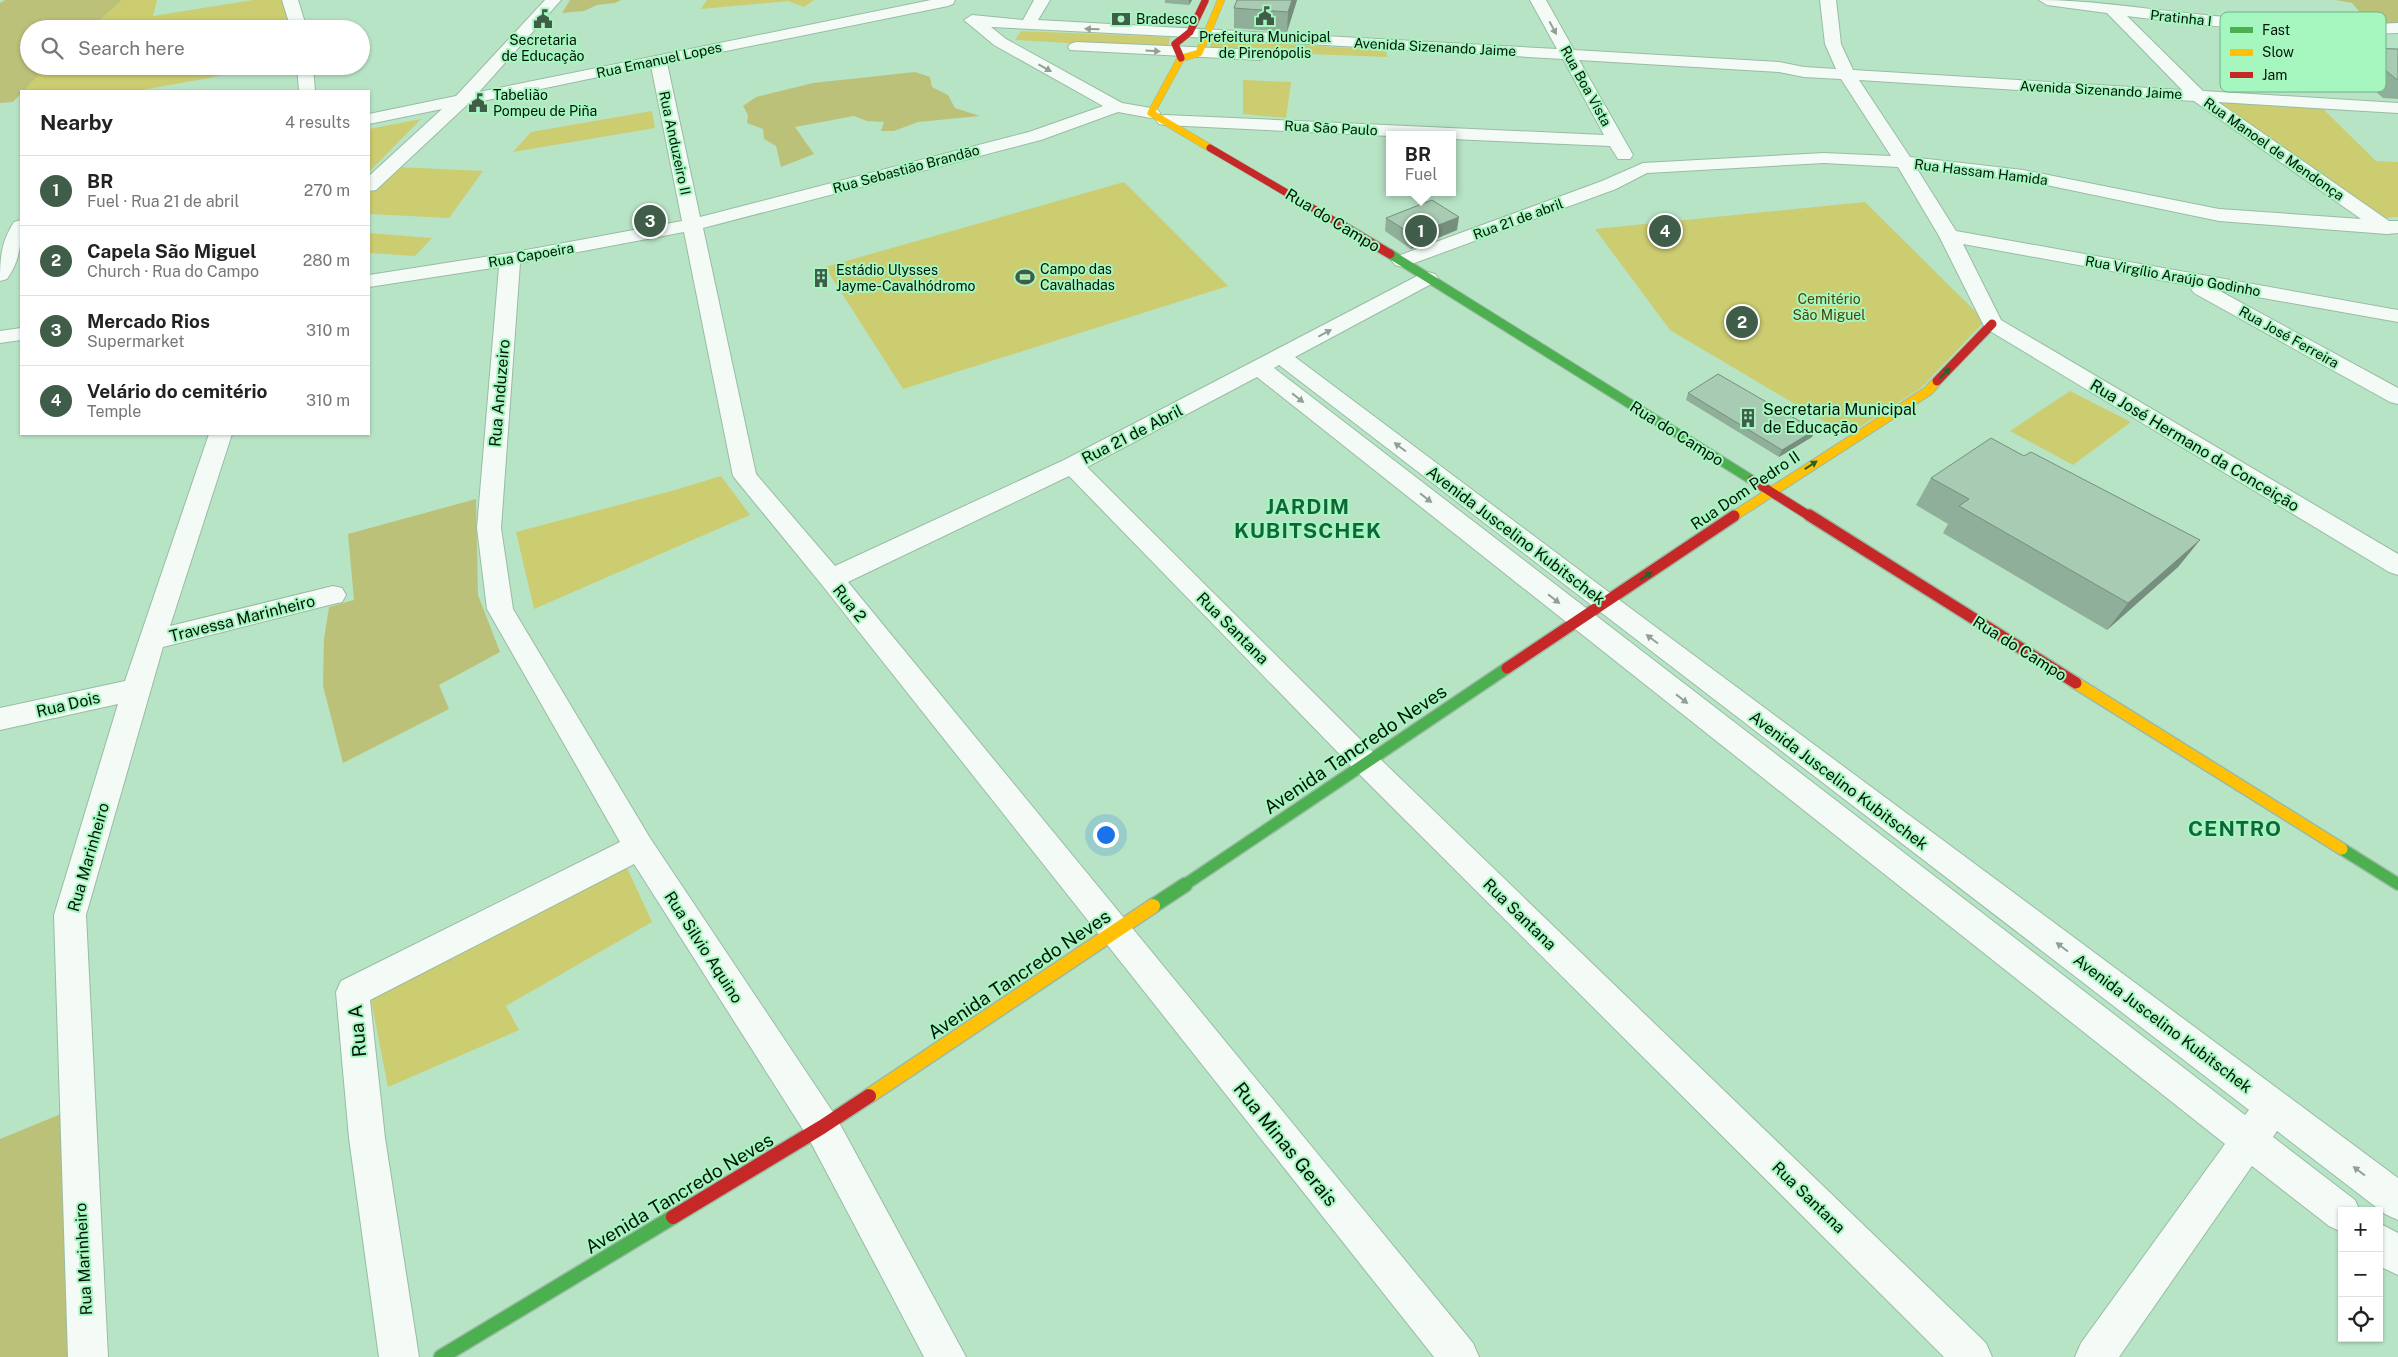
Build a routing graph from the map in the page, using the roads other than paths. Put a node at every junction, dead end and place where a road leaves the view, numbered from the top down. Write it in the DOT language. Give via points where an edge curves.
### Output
graph roads {
  1 [pos="290,0"];
  2 [pos="553,0"];
  3 [pos="948,0"];
  4 [pos="1042,0"];
  5 [pos="1206,0"];
  6 [pos="1221,0"];
  7 [pos="1538,0"];
  8 [pos="1828,0"];
  9 [pos="2047,0"];
  10 [pos="2113,11"];
  11 [pos="296,20"];
  12 [pos="975,22"];
  13 [pos="2220,22"];
  14 [pos="1027,26"];
  15 [pos="1198,33"];
  16 [pos="1000,42"];
  17 [pos="1039,44"];
  18 [pos="1059,46"];
  19 [pos="1199,53"];
  20 [pos="1179,55"];
  21 [pos="1276,56"];
  22 [pos="658,60"];
  23 [pos="1573,62"];
  24 [pos="306,75"];
  25 [pos="1847,75"];
  26 [pos="307,90"];
  27 [pos="2198,96"];
  28 [pos="461,101"];
  29 [pos="1117,107"];
  30 [pos="2398,108"];
  31 [pos="1158,116"];
  32 [pos="370,119"];
  33 [pos="1433,131"];
  34 [pos="1456,132"];
  35 [pos="1616,141"];
  36 [pos="1904,162"];
  37 [pos="1632,172"];
  38 [pos="370,185"];
  39 [pos="692,225"];
  40 [pos="20,228"];
  41 [pos="2394,230"];
  42 [pos="1949,236"];
  43 [pos="510,259"];
  44 [pos="1402,261"];
  45 [pos="0,275"];
  46 [pos="1428,278"];
  47 [pos="2180,278"];
  48 [pos="370,280"];
  49 [pos="2398,316"];
  50 [pos="1992,324"];
  51 [pos="20,334"];
  52 [pos="0,337"];
  53 [pos="1271,362"];
  54 [pos="2398,396"];
  55 [pos="220,435"];
  56 [pos="1072,465"];
  57 [pos="1770,492"];
  58 [pos="489,528"];
  59 [pos="2398,566"];
  60 [pos="831,580"];
  61 [pos="333,595"];
  62 [pos="1593,612"];
  63 [pos="152,640"];
  64 [pos="136,689"];
  65 [pos="0,719"];
  66 [pos="1366,763"];
  67 [pos="639,848"];
  68 [pos="2398,884"];
  69 [pos="1114,932"];
  70 [pos="2273,1107"];
  71 [pos="822,1127"];
  72 [pos="2248,1141"];
  73 [pos="2398,1201"];
  74 [pos="2338,1210"];
  75 [pos="2383,1245"];
  76 [pos="2398,1256"];
  77 [pos="88,1357"];
  78 [pos="399,1357"];
  79 [pos="440,1357"];
  80 [pos="946,1357"];
  81 [pos="1458,1357"];
  82 [pos="1972,1357"];
  83 [pos="2095,1357"];
  1 -- 11 [label="street"];
  2 -- 28 [label="street"];
  3 -- 12 [label="street, Rua do Campo"];
  3 -- 22 [label="street, Rua Emanuel Lopes"];
  4 -- 14 [label="street"];
  5 -- 15 [label="street"];
  6 -- 15 [label="street"];
  7 -- 23 [label="street, Rua Boa Vista, one-way"];
  8 -- 25 [label="street" via="1833,44"];
  9 -- 10 [label="street, Pratinha I"];
  10 -- 13 [label="street, Pratinha I"];
  10 -- 27 [label="street, Rua Manoel de Mendonça"];
  12 -- 14 [label="street, Avenida Sizenando Jaime"];
  12 -- 16 [label="street, Rua do Campo"];
  15 -- 14 [label="street, Avenida Sizenando Jaime, one-way"];
  15 -- 19 [label="street" via="1205,39"];
  15 -- 20 [label="street" via="1180,38 1175,44"];
  15 -- 23 [label="street, Avenida Sizenando Jaime" via="1388,55"];
  16 -- 17 [label="street"];
  16 -- 29 [label="street, Rua do Campo, one-way"];
  18 -- 20 [label="street, one-way"];
  19 -- 20 [label="street"];
  19 -- 21 [label="street"];
  20 -- 31 [label="street"];
  22 -- 28 [label="street, Rua Emanuel Lopes"];
  22 -- 39 [label="street, Rua Anduzeiro II"];
  23 -- 25 [label="street, Avenida Sizenando Jaime" via="1781,76 1804,72"];
  23 -- 35 [label="street, Rua Boa Vista"];
  24 -- 26 [label="street"];
  25 -- 27 [label="street, Avenida Sizenando Jaime"];
  25 -- 36 [label="street"];
  27 -- 30 [label="street, Avenida Sizenando Jaime"];
  27 -- 41 [label="street, Rua Manoel de Mendonça"];
  28 -- 32 [label="street, Rua Emanuel Lopes"];
  28 -- 38 [label="street"];
  29 -- 31 [label="street, Rua do Campo"];
  29 -- 39 [label="street, Rua Sebastião Brandão" via="1035,136"];
  31 -- 33 [label="street, Rua São Paulo"];
  31 -- 44 [label="street, Rua do Campo"];
  34 -- 35 [label="street, Rua São Paulo"];
  35 -- 37 [label="street, Rua Boa Vista"];
  36 -- 37 [label="street, Rua Hassam Hamida" via="1824,158 1644,168"];
  36 -- 41 [label="street, Rua Hassam Hamida" via="2023,175 2219,215"];
  36 -- 42 [label="street"];
  37 -- 44 [label="street, Rua 21 de abril" via="1609,185"];
  39 -- 43 [label="street, Rua Capoeira"];
  39 -- 60 [label="street, Rua 2" via="745,476"];
  40 -- 45 [label="street"];
  42 -- 47 [label="street, Rua Virgílio Araújo Godinho"];
  42 -- 50 [label="street"];
  43 -- 48 [label="street, Rua Capoeira"];
  43 -- 58 [label="street, Rua Anduzeiro"];
  44 -- 46 [label="street, Rua do Campo"];
  53 -- 46 [label="street, Rua 21 de Abril, one-way"];
  46 -- 57 [label="street, Rua do Campo"];
  47 -- 49 [label="street, Rua Virgílio Araújo Godinho"];
  47 -- 54 [label="street, Rua José Ferreira"];
  57 -- 50 [label="street, Rua Dom Pedro II, one-way" via="1928,391"];
  50 -- 59 [label="street, Rua José Hermano da Conceição"];
  51 -- 52 [label="street"];
  53 -- 56 [label="street, Rua 21 de Abril"];
  53 -- 62 [label="street, Avenida Juscelino Kubitschek"];
  55 -- 63 [label="street, Rua Marinheiro"];
  56 -- 60 [label="street, Rua 21 de Abril"];
  56 -- 66 [label="street, Rua Santana"];
  62 -- 57 [label="street, Rua Dom Pedro II, one-way"];
  57 -- 68 [label="street, Rua do Campo"];
  58 -- 67 [label="street, Rua Silvio Aquino" via="500,609"];
  60 -- 69 [label="street, Rua 2"];
  61 -- 63 [label="street, Travessa Marinheiro"];
  62 -- 66 [label="street, Avenida Tancredo Neves"];
  70 -- 62 [label="street, Avenida Juscelino Kubitschek, one-way"];
  62 -- 72 [label="street, Avenida Juscelino Kubitschek, one-way"];
  63 -- 64 [label="street, Rua Marinheiro"];
  64 -- 65 [label="street, Rua Dois"];
  64 -- 77 [label="street, Rua Marinheiro" via="70,915"];
  66 -- 69 [label="street, Avenida Tancredo Neves"];
  66 -- 82 [label="street, Rua Santana"];
  67 -- 71 [label="street, Rua Silvio Aquino"];
  67 -- 78 [label="street, Rua A" via="353,992 367,1138"];
  69 -- 71 [label="street, Avenida Tancredo Neves"];
  69 -- 81 [label="street, Rua Minas Gerais"];
  70 -- 72 [label="street"];
  73 -- 70 [label="street, Avenida Juscelino Kubitschek, one-way"];
  71 -- 79 [label="street, Avenida Tancredo Neves"];
  71 -- 80 [label="street, Rua Silvio Aquino"];
  72 -- 74 [label="street, Avenida Juscelino Kubitschek"];
  72 -- 83 [label="street"];
  75 -- 76 [label="street"];
}
